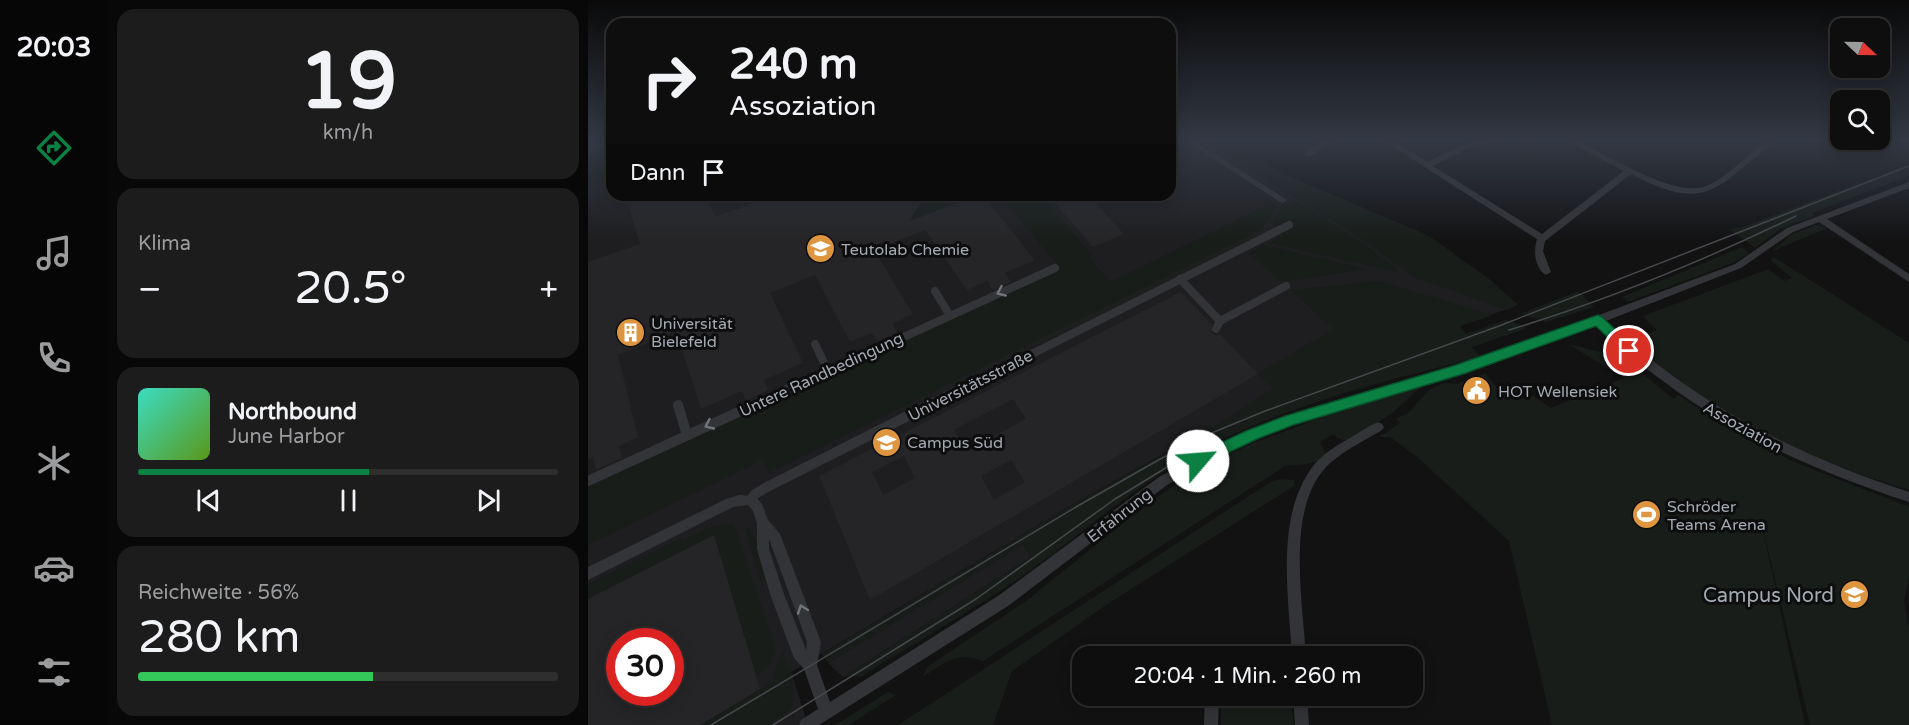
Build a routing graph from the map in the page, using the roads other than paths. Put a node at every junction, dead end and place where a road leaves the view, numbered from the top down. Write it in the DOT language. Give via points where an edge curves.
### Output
graph roads {
  1 [pos="1243,175"];
  2 [pos="1444,175"];
  3 [pos="1625,175"];
  4 [pos="1641,175"];
  5 [pos="1726,175"];
  6 [pos="1908,187"];
  7 [pos="1283,200"];
  8 [pos="1820,219"];
  9 [pos="1289,225"];
  10 [pos="1543,239"];
  11 [pos="1055,268"];
  12 [pos="1546,272"];
  13 [pos="1180,279"];
  14 [pos="1909,279"];
  15 [pos="1286,286"];
  16 [pos="935,291"];
  17 [pos="950,315"];
  18 [pos="1598,320"];
  19 [pos="1218,325"];
  20 [pos="815,344"];
  21 [pos="828,371"];
  22 [pos="678,405"];
  23 [pos="1378,427"];
  24 [pos="687,435"];
  25 [pos="588,481"];
  26 [pos="1909,497"];
  27 [pos="751,500"];
  28 [pos="588,574"];
  29 [pos="1299,646"];
  30 [pos="1212,706"];
  31 [pos="1301,706"];
  32 [pos="826,713"];
  33 [pos="807,725"];
  34 [pos="1211,725"];
  35 [pos="1302,725"];
  1 -- 7 [label="street"];
  2 -- 10 [label="street"];
  3 -- 10 [label="street"];
  4 -- 5 [label="street" via="1678,190 1697,190 1710,187"];
  6 -- 8 [label="street, Erfahrung"];
  8 -- 14 [label="street"];
  8 -- 18 [label="street, Erfahrung" via="1790,230 1738,266"];
  9 -- 13 [label="street, Universitätsstraße"];
  10 -- 12 [label="street" via="1538,251"];
  11 -- 17 [label="street, Untere Randbedingung, one-way"];
  13 -- 19 [label="street"];
  13 -- 27 [label="street, Universitätsstraße" via="766,487"];
  15 -- 19 [label="street"];
  16 -- 17 [label="street"];
  17 -- 21 [label="street, Untere Randbedingung"];
  18 -- 26 [label="street, Assoziation" via="1629,351 1734,424 1815,463"];
  18 -- 32 [label="street, Erfahrung" via="1458,370 1291,420 1212,454 1163,481 995,606"];
  20 -- 21 [label="street"];
  21 -- 24 [label="street, Untere Randbedingung, one-way"];
  22 -- 24 [label="street"];
  23 -- 29 [label="street" via="1337,447 1314,472 1300,501 1294,532"];
  24 -- 25 [label="street, Untere Randbedingung"];
  27 -- 28 [label="street, Universitätsstraße" via="730,503"];
  27 -- 32 [label="street" via="763,523 763,549 774,583"];
  30 -- 34 [label="street"];
  31 -- 35 [label="street"];
  32 -- 33 [label="street, Erfahrung"];
}
